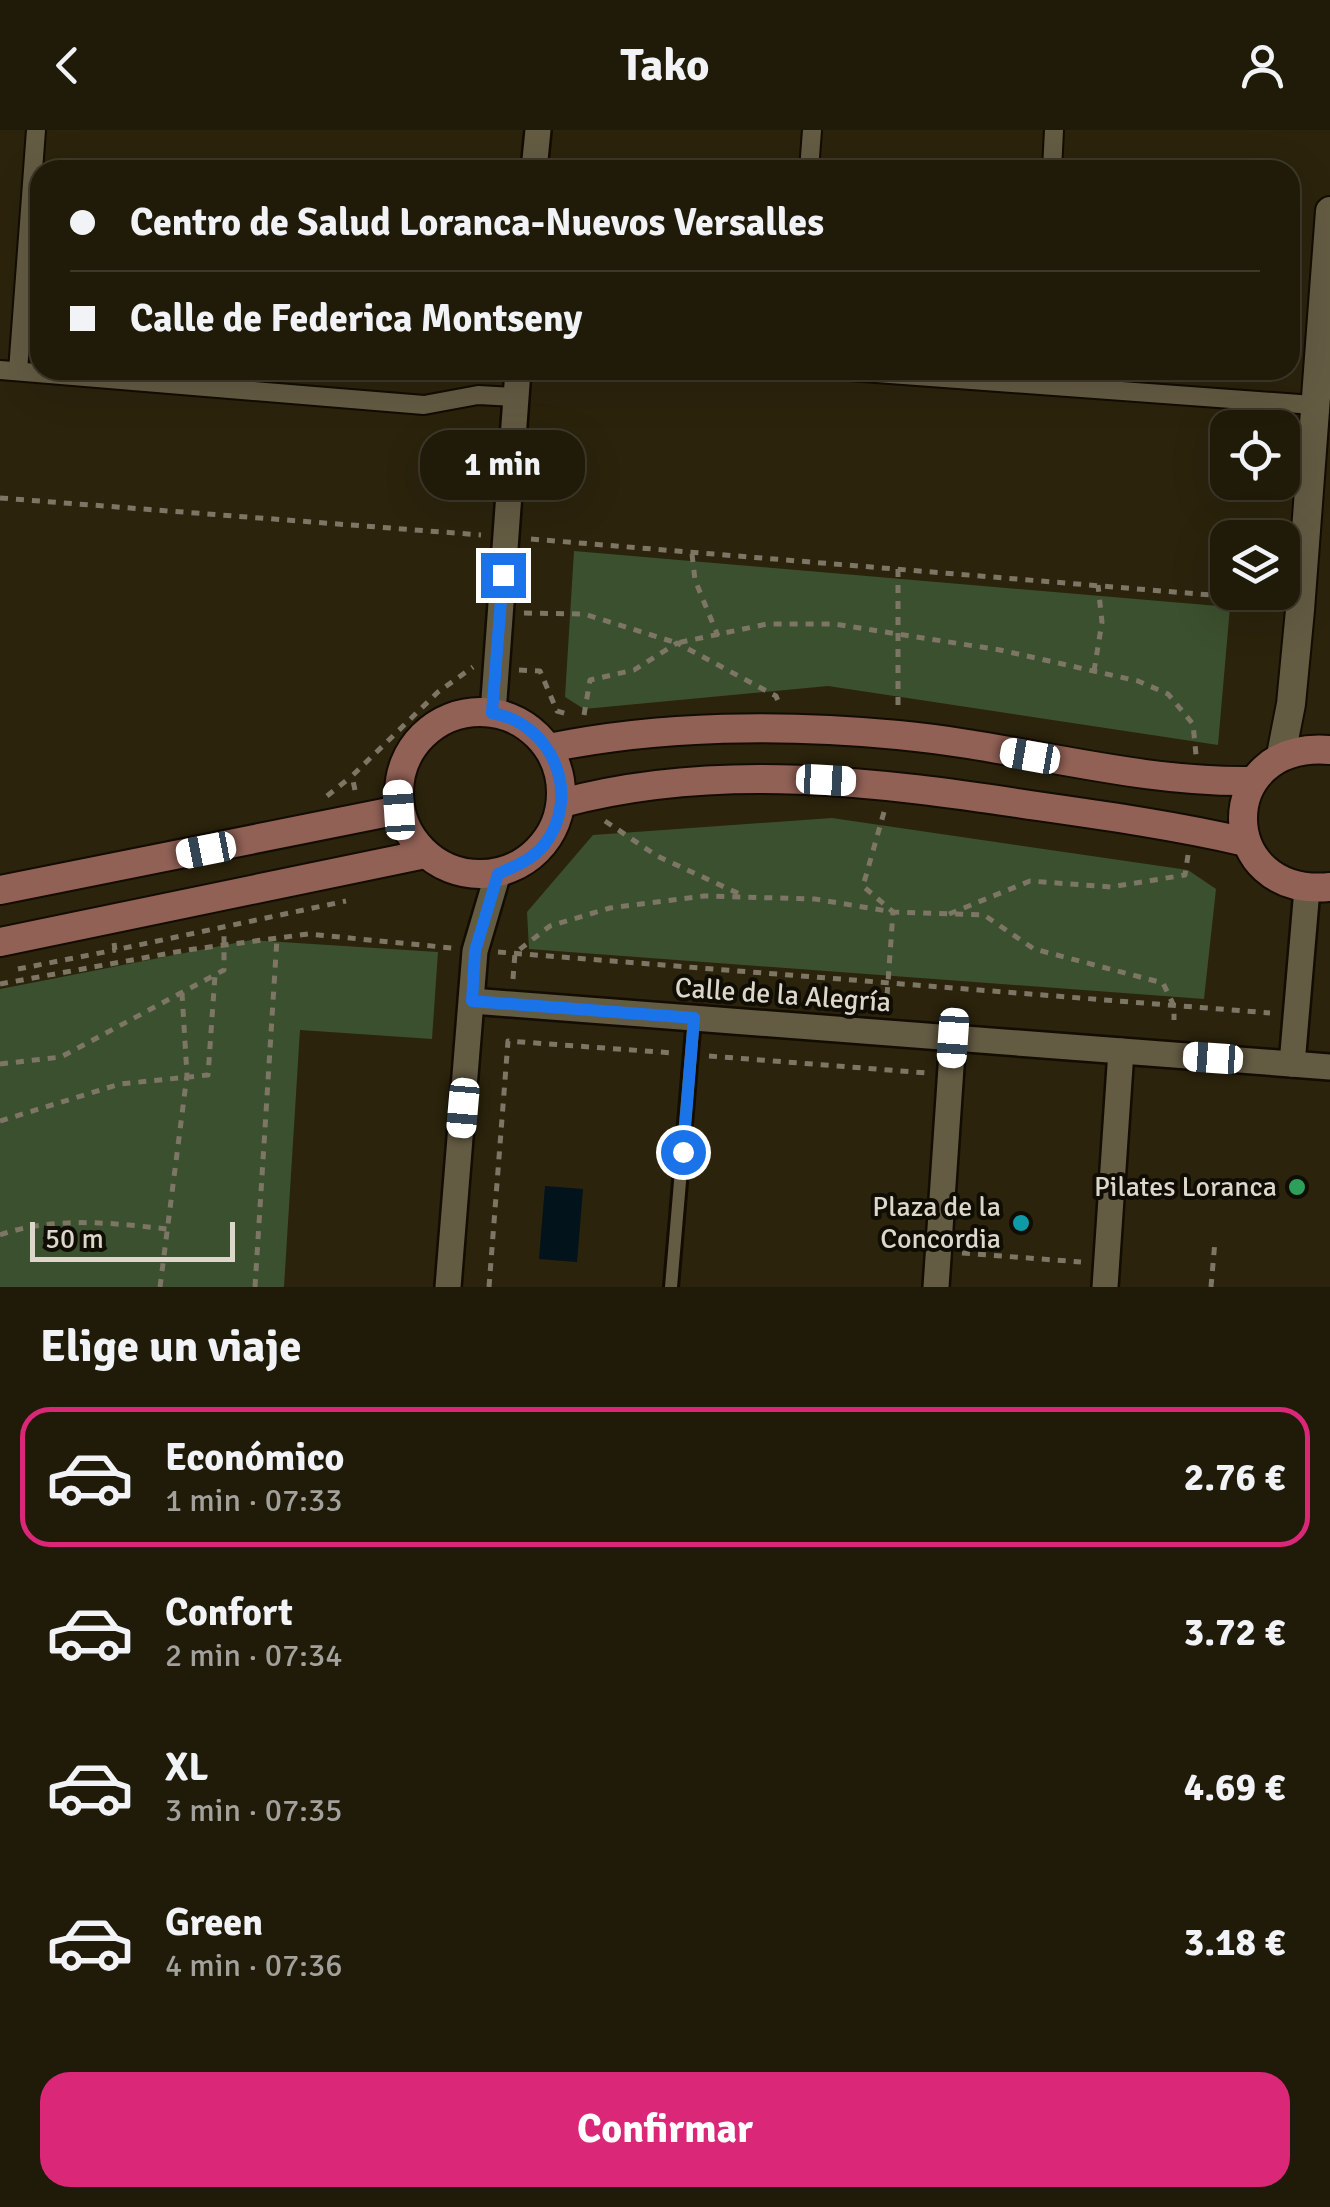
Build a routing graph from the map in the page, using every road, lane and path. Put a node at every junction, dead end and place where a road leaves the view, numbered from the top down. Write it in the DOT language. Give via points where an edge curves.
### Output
graph roads {
  1 [pos="36,130"];
  2 [pos="538,130"];
  3 [pos="812,130"];
  4 [pos="1054,130"];
  5 [pos="33,160"];
  6 [pos="535,160"];
  7 [pos="810,160"];
  8 [pos="1052,160"];
  9 [pos="30,184"];
  10 [pos="1330,211"];
  11 [pos="9,371"];
  12 [pos="119,380"];
  13 [pos="517,380"];
  14 [pos="1058,380"];
  15 [pos="516,397"];
  16 [pos="1313,405"];
  17 [pos="0,498"];
  18 [pos="505,537"];
  19 [pos="692,552"];
  20 [pos="1098,586"];
  21 [pos="1210,594"];
  22 [pos="1300,610"];
  23 [pos="500,613"];
  24 [pos="718,636"];
  25 [pos="1094,672"];
  26 [pos="492,713"];
  27 [pos="549,748"];
  28 [pos="1330,750"];
  29 [pos="1281,755"];
  30 [pos="1252,781"];
  31 [pos="1198,782"];
  32 [pos="562,803"];
  33 [pos="399,810"];
  34 [pos="1192,829"];
  35 [pos="1246,842"];
  36 [pos="425,854"];
  37 [pos="498,874"];
  38 [pos="1318,888"];
  39 [pos="0,890"];
  40 [pos="949,914"];
  41 [pos="224,930"];
  42 [pos="277,938"];
  43 [pos="0,942"];
  44 [pos="224,944"];
  45 [pos="115,950"];
  46 [pos="475,951"];
  47 [pos="515,953"];
  48 [pos="0,972"];
  49 [pos="215,975"];
  50 [pos="0,984"];
  51 [pos="182,993"];
  52 [pos="472,1001"];
  53 [pos="510,1004"];
  54 [pos="1174,1006"];
  55 [pos="1296,1015"];
  56 [pos="694,1018"];
  57 [pos="1174,1020"];
  58 [pos="953,1038"];
  59 [pos="1121,1051"];
  60 [pos="691,1055"];
  61 [pos="0,1064"];
  62 [pos="1292,1064"];
  63 [pos="1330,1067"];
  64 [pos="187,1075"];
  65 [pos="950,1075"];
  66 [pos="0,1121"];
  67 [pos="168,1228"];
  68 [pos="0,1235"];
  69 [pos="1214,1241"];
  70 [pos="950,1252"];
  71 [pos="1090,1263"];
  72 [pos="160,1287"];
  73 [pos="255,1287"];
  74 [pos="448,1287"];
  75 [pos="490,1287"];
  76 [pos="671,1287"];
  77 [pos="936,1287"];
  78 [pos="1105,1287"];
  79 [pos="1211,1287"];
  1 -- 5 [label="street"];
  2 -- 6 [label="street"];
  3 -- 7 [label="street"];
  4 -- 8 [label="street"];
  9 -- 11 [label="street"];
  10 -- 16 [label="street"];
  12 -- 15 [label="street" via="424,405 478,395"];
  13 -- 15 [label="street"];
  14 -- 16 [label="street"];
  15 -- 18 [label="street"];
  16 -- 22 [label="street"];
  17 -- 18 [label="path"];
  18 -- 19 [label="path"];
  18 -- 23 [label="street"];
  19 -- 20 [label="path"];
  19 -- 24 [label="path" via="695,580"];
  20 -- 21 [label="path"];
  20 -- 25 [label="path" via="1102,622"];
  22 -- 29 [label="street"];
  23 -- 24 [label="path" via="584,614 677,643"];
  23 -- 26 [label="street"];
  24 -- 25 [label="path" via="767,624 834,624"];
  25 -- 31 [label="path" via="1168,694 1192,724"];
  26 -- 27 [label="main road" via="530,727"];
  26 -- 33 [label="main road" via="441,721 418,739 398,786"];
  27 -- 31 [label="main road" via="727,730 899,735"];
  27 -- 32 [label="main road"];
  28 -- 29 [label="main road"];
  29 -- 30 [label="main road"];
  30 -- 31 [label="main road"];
  30 -- 35 [label="main road" via="1242,823"];
  32 -- 34 [label="main road" via="625,786 792,778 892,784"];
  32 -- 37 [label="main road" via="545,844"];
  33 -- 36 [label="main road"];
  33 -- 39 [label="main road"];
  34 -- 35 [label="main road"];
  34 -- 40 [label="path" via="1185,875 1111,887 1030,881"];
  35 -- 38 [label="main road" via="1286,886"];
  36 -- 37 [label="main road" via="470,874"];
  36 -- 43 [label="main road"];
  37 -- 46 [label="street"];
  38 -- 55 [label="street"];
  40 -- 47 [label="path" via="815,899 704,896 610,908 550,926"];
  40 -- 54 [label="path" via="984,916 1034,949 1162,984"];
  41 -- 44 [label="path"];
  42 -- 44 [label="path"];
  42 -- 46 [label="path" via="308,934"];
  42 -- 73 [label="path"];
  44 -- 49 [label="path" via="224,970"];
  44 -- 50 [label="path"];
  45 -- 48 [label="path"];
  46 -- 47 [label="path"];
  46 -- 52 [label="street"];
  47 -- 53 [label="path"];
  47 -- 54 [label="path"];
  49 -- 51 [label="path"];
  49 -- 64 [label="path" via="208,1075"];
  51 -- 61 [label="path" via="61,1057"];
  51 -- 64 [label="path"];
  52 -- 53 [label="street, Calle de la Alegría"];
  52 -- 74 [label="street"];
  53 -- 56 [label="street, Calle de la Alegría"];
  54 -- 55 [label="path"];
  54 -- 57 [label="path"];
  55 -- 62 [label="street"];
  56 -- 58 [label="street, Calle de la Alegría"];
  56 -- 60 [label="lane"];
  58 -- 59 [label="street, Calle de la Alegría"];
  58 -- 65 [label="street"];
  59 -- 62 [label="street, Calle de la Alegría"];
  59 -- 78 [label="street"];
  60 -- 65 [label="path"];
  60 -- 75 [label="path" via="508,1041"];
  60 -- 76 [label="lane"];
  62 -- 63 [label="street, Calle de la Alegría"];
  64 -- 66 [label="path" via="120,1084"];
  64 -- 67 [label="path"];
  65 -- 77 [label="street"];
  67 -- 68 [label="path" via="97,1222"];
  67 -- 72 [label="path"];
  69 -- 79 [label="path"];
  70 -- 71 [label="path"];
}
